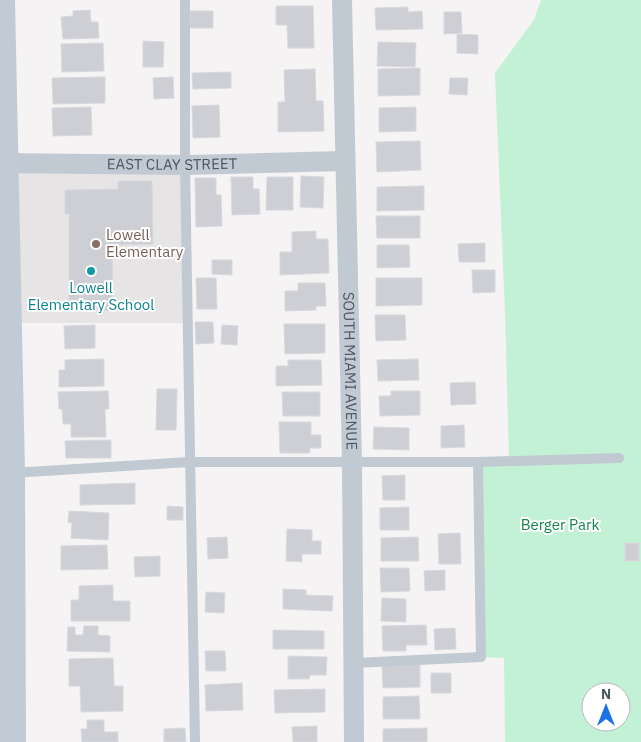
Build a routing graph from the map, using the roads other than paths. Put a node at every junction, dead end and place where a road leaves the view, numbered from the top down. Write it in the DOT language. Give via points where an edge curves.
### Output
graph roads {
  1 [pos="1,0"];
  2 [pos="185,0"];
  3 [pos="342,0"];
  4 [pos="344,161"];
  5 [pos="2,163"];
  6 [pos="185,165"];
  7 [pos="619,458"];
  8 [pos="189,462"];
  9 [pos="352,462"];
  10 [pos="478,462"];
  11 [pos="6,473"];
  12 [pos="6,645"];
  13 [pos="354,663"];
  14 [pos="12,742"];
  15 [pos="195,742"];
  16 [pos="354,742"];
  1 -- 5 [label="main road"];
  2 -- 6 [label="lane"];
  3 -- 4 [label="street, SOUTH MIAMI AVENUE"];
  4 -- 6 [label="street, EAST CLAY STREET"];
  4 -- 9 [label="street, SOUTH MIAMI AVENUE"];
  5 -- 6 [label="street, EAST CLAY STREET"];
  5 -- 11 [label="main road"];
  6 -- 8 [label="lane"];
  7 -- 10 [label="lane"];
  8 -- 9 [label="lane"];
  8 -- 11 [label="lane"];
  8 -- 15 [label="lane"];
  9 -- 10 [label="lane"];
  9 -- 13 [label="street, SOUTH MIAMI AVENUE"];
  10 -- 13 [label="lane" via="481,657"];
  11 -- 12 [label="main road"];
  12 -- 14 [label="main road"];
  13 -- 16 [label="street, SOUTH MIAMI AVENUE"];
}
